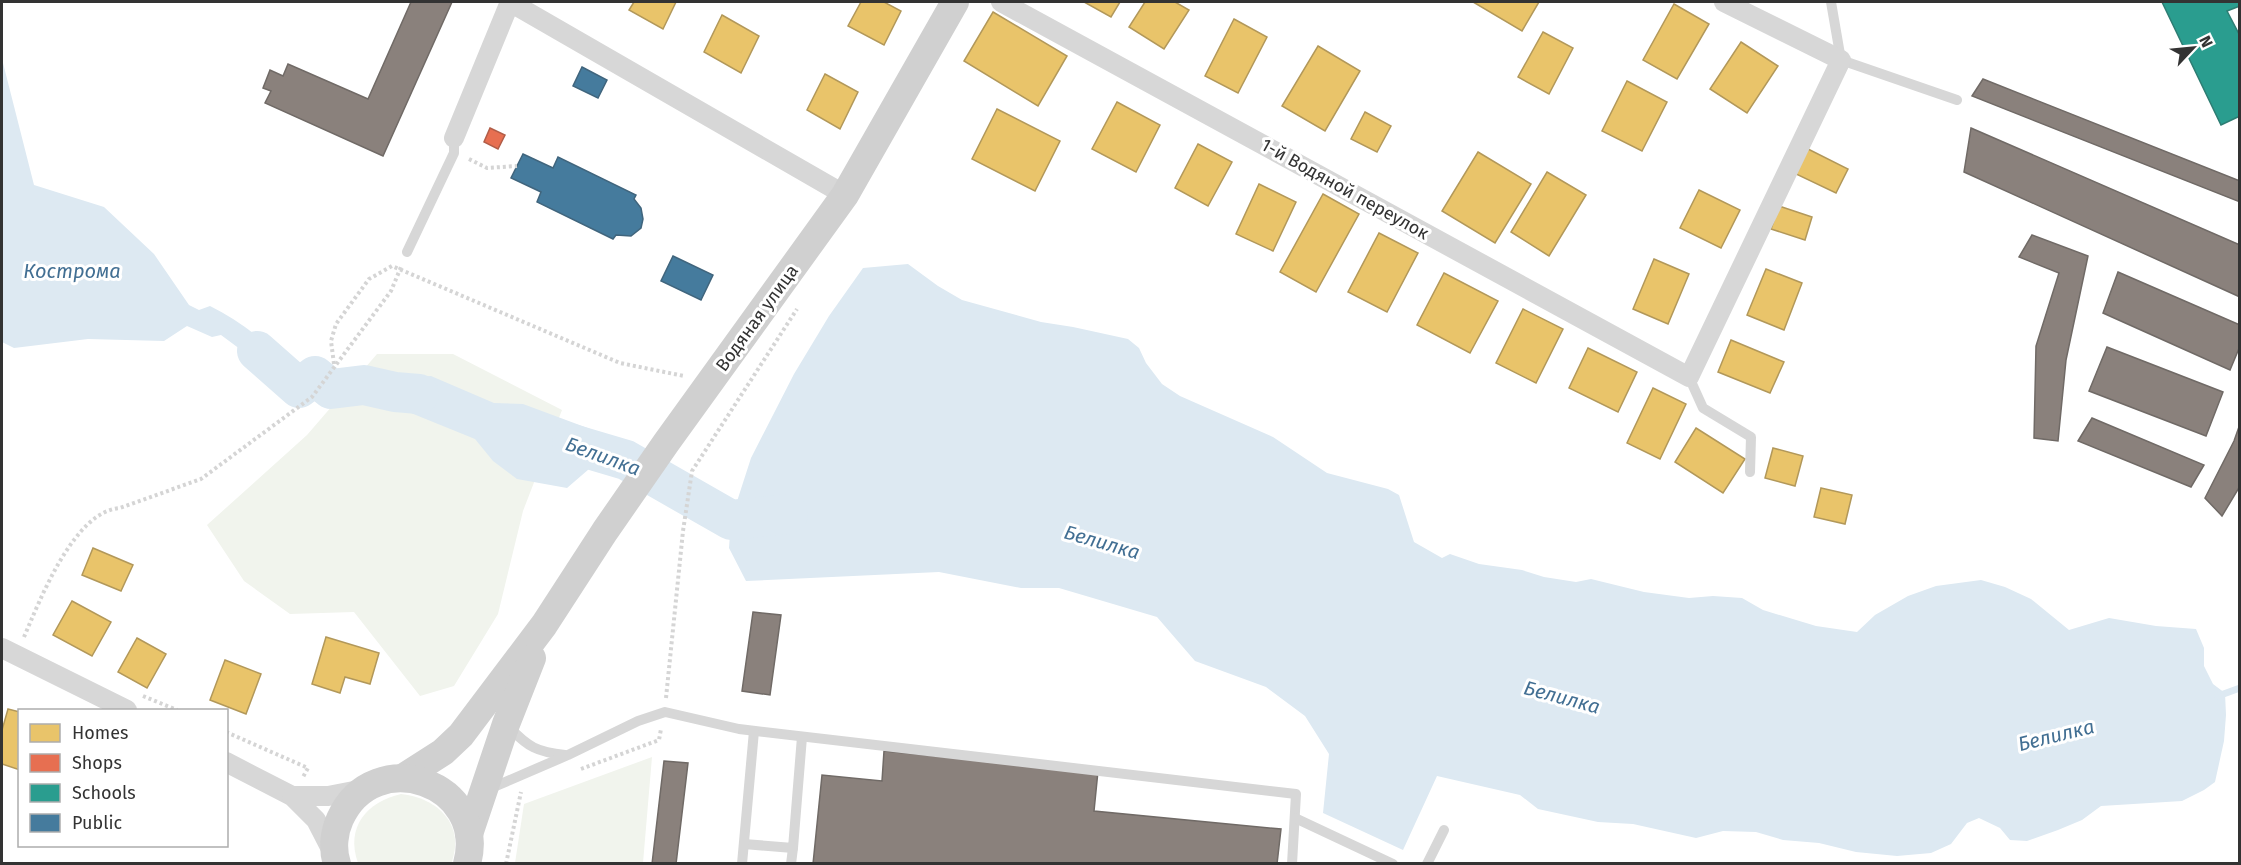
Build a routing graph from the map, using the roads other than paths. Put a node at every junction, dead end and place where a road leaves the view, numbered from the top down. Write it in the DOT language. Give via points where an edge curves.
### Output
graph roads {
  1 [pos="509,2"];
  2 [pos="955,2"];
  3 [pos="1001,2"];
  4 [pos="1724,2"];
  5 [pos="1831,2"];
  6 [pos="1840,60"];
  7 [pos="1957,100"];
  8 [pos="454,145"];
  9 [pos="845,195"];
  10 [pos="408,252"];
  11 [pos="1689,377"];
  12 [pos="1750,472"];
  13 [pos="544,625"];
  14 [pos="9,651"];
  15 [pos="123,709"];
  16 [pos="506,724"];
  17 [pos="754,731"];
  18 [pos="802,737"];
  19 [pos="568,755"];
  20 [pos="228,763"];
  21 [pos="404,777"];
  22 [pos="364,789"];
  23 [pos="484,791"];
  24 [pos="292,796"];
  25 [pos="1295,818"];
  26 [pos="1444,830"];
  27 [pos="469,834"];
  28 [pos="744,844"];
  29 [pos="793,848"];
  30 [pos="337,862"];
  31 [pos="467,864"];
  32 [pos="742,864"];
  33 [pos="792,864"];
  34 [pos="1292,864"];
  35 [pos="1394,864"];
  36 [pos="1427,864"];
  1 -- 8 [label="street"];
  1 -- 9 [label="street"];
  2 -- 9 [label="street, Водяная улица"];
  3 -- 11 [label="street, 1-й Водяной переулок"];
  4 -- 6 [label="street"];
  5 -- 6 [label="lane"];
  6 -- 7 [label="lane"];
  6 -- 11 [label="street"];
  8 -- 10 [label="lane"];
  9 -- 13 [label="street, Водяная улица" via="666,443"];
  11 -- 12 [label="lane" via="1702,408 1751,437"];
  13 -- 16 [label="street"];
  13 -- 21 [label="street" via="461,735 443,752"];
  14 -- 15 [label="street"];
  16 -- 19 [label="lane" via="525,744 543,752"];
  16 -- 23 [label="street"];
  17 -- 18 [label="lane"];
  17 -- 19 [label="lane" via="665,712"];
  17 -- 28 [label="lane"];
  18 -- 25 [label="lane" via="1296,794"];
  18 -- 29 [label="lane"];
  19 -- 23 [label="lane"];
  20 -- 24 [label="street"];
  21 -- 22 [label="street" via="385,779"];
  21 -- 27 [label="street" via="439,788 453,800 465,818"];
  22 -- 24 [label="street" via="328,796"];
  22 -- 30 [label="street" via="345,809 337,826"];
  23 -- 27 [label="street"];
  24 -- 30 [label="street" via="316,820"];
  25 -- 34 [label="lane"];
  25 -- 35 [label="lane"];
  26 -- 36 [label="lane"];
  27 -- 31 [label="street"];
  28 -- 29 [label="lane"];
  28 -- 32 [label="lane"];
  29 -- 33 [label="lane"];
}
